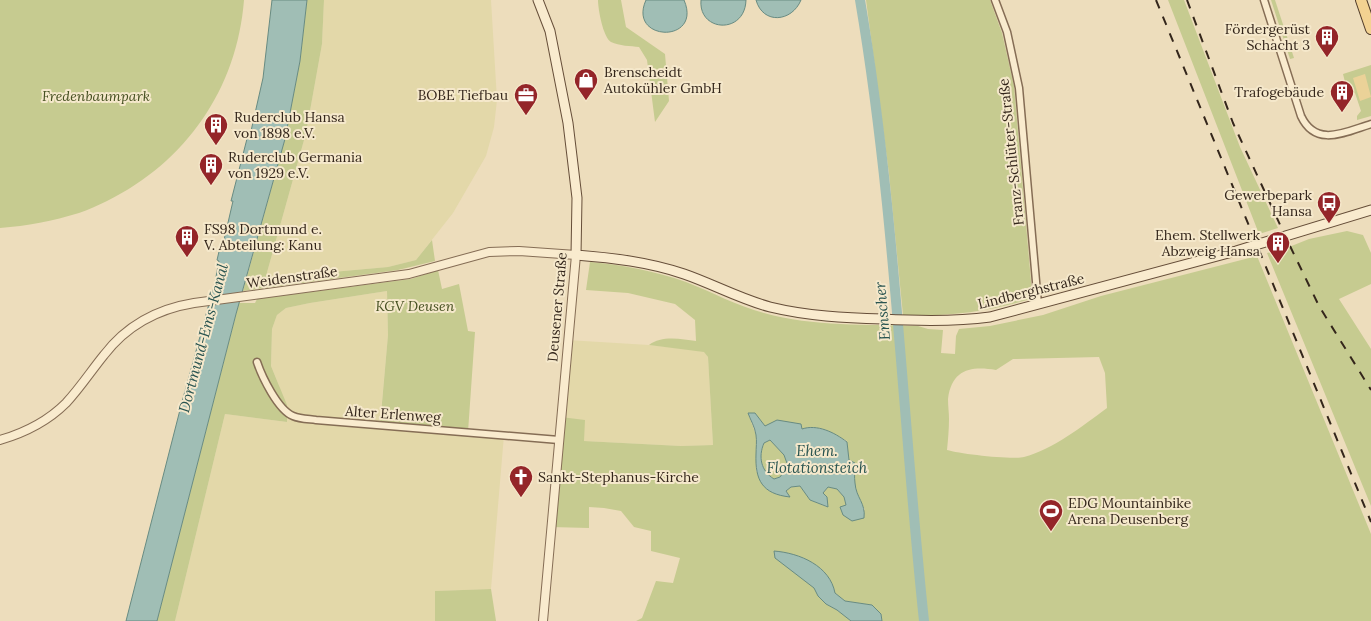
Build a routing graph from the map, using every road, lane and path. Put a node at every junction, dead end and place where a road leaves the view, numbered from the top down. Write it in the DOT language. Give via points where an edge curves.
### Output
graph roads {
  1 [pos="538,0"];
  2 [pos="995,0"];
  3 [pos="1264,0"];
  4 [pos="1361,0"];
  5 [pos="1371,29"];
  6 [pos="1371,124"];
  7 [pos="1371,210"];
  8 [pos="576,255"];
  9 [pos="1038,304"];
  10 [pos="256,362"];
  11 [pos="0,440"];
  12 [pos="559,440"];
  13 [pos="543,621"];
  1 -- 8 [label="main road, Deusener Straße" via="550,31 568,123 577,198"];
  2 -- 9 [label="street, Franz-Schlüter-Straße" via="1007,32 1019,88"];
  3 -- 6 [label="street" via="1305,124 1316,134 1331,136"];
  4 -- 5 [label="main road"];
  7 -- 9 [label="main road, Lindberghstraße" via="1236,252"];
  8 -- 9 [label="main road, Lindberghstraße" via="659,266 745,299 815,315 972,320"];
  8 -- 11 [label="street, Weidenstraße" via="489,252 409,274 162,310 137,323 117,340 64,405 32,428"];
  8 -- 12 [label="street, Deusener Straße"];
  10 -- 12 [label="street, Alter Erlenweg" via="275,398 294,417"];
  12 -- 13 [label="street, Deusener Straße"];
}
